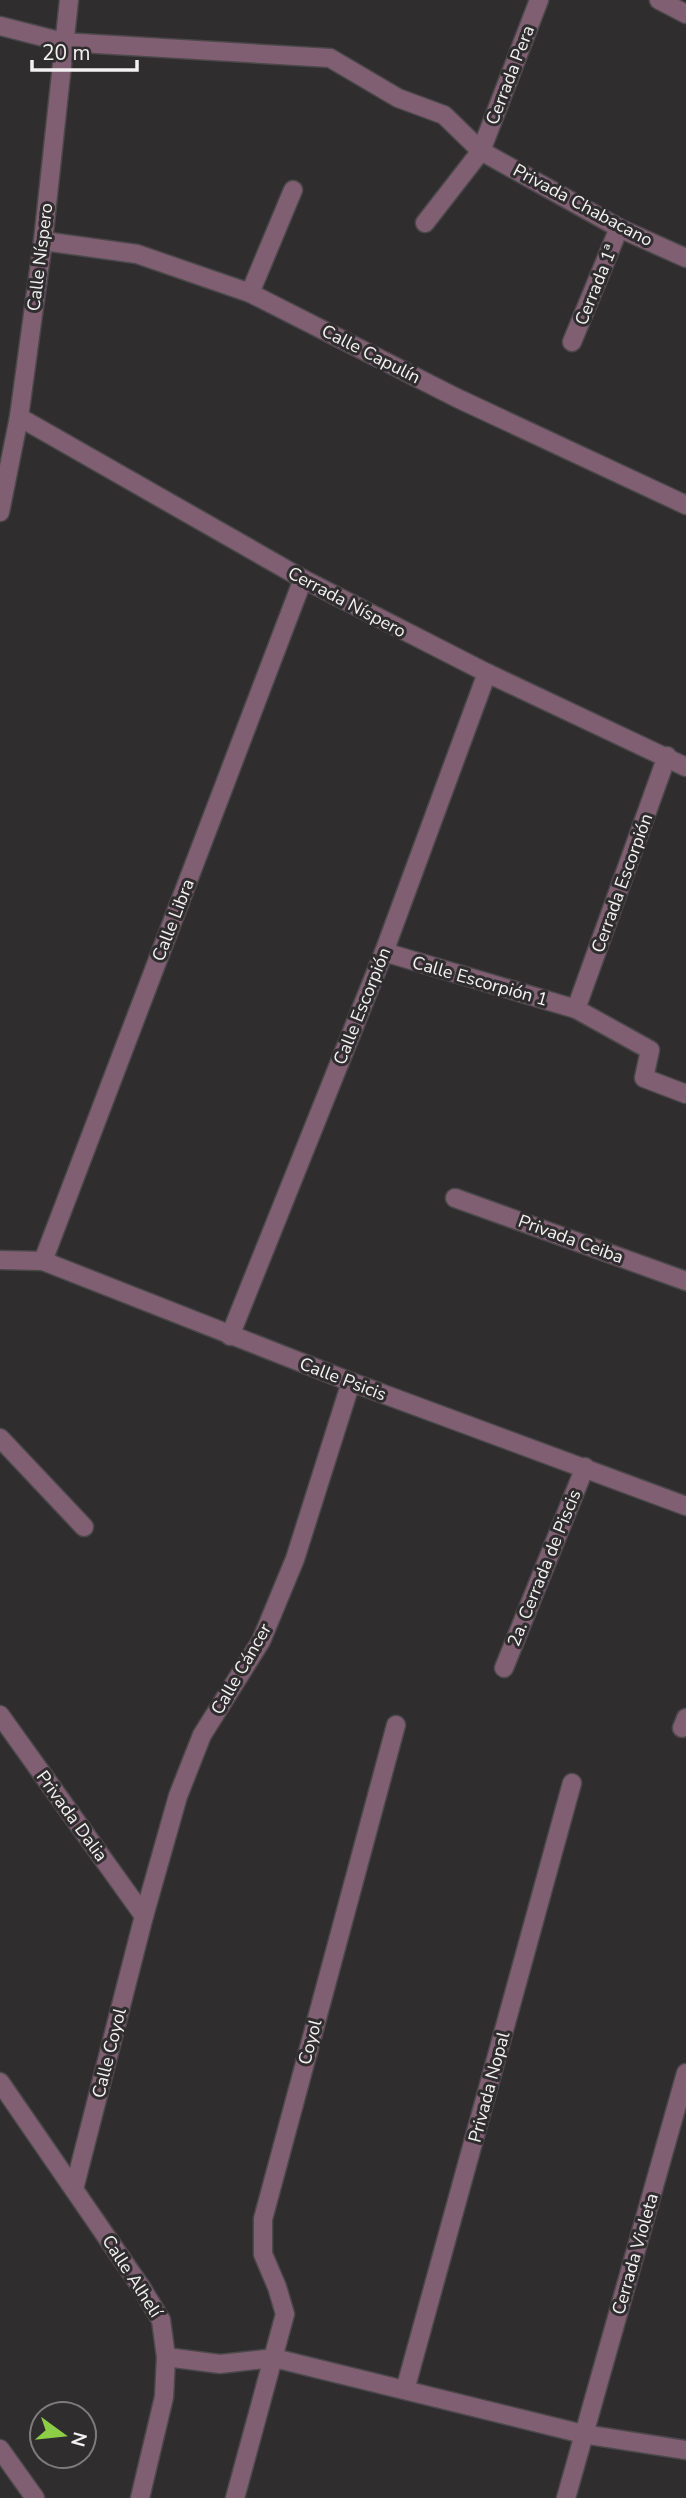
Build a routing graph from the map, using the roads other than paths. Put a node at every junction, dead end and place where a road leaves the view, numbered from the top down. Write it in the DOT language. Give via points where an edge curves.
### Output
graph roads {
  1 [pos="69,0"];
  2 [pos="539,0"];
  3 [pos="659,0"];
  4 [pos="686,14"];
  5 [pos="0,26"];
  6 [pos="63,42"];
  7 [pos="481,151"];
  8 [pos="293,190"];
  9 [pos="425,223"];
  10 [pos="619,228"];
  11 [pos="43,241"];
  12 [pos="686,258"];
  13 [pos="250,293"];
  14 [pos="572,342"];
  15 [pos="19,416"];
  16 [pos="686,505"];
  17 [pos="0,512"];
  18 [pos="303,579"];
  19 [pos="487,673"];
  20 [pos="667,756"];
  21 [pos="686,766"];
  22 [pos="384,953"];
  23 [pos="576,1009"];
  24 [pos="686,1094"];
  25 [pos="455,1198"];
  26 [pos="0,1260"];
  27 [pos="43,1261"];
  28 [pos="686,1281"];
  29 [pos="230,1336"];
  30 [pos="351,1382"];
  31 [pos="0,1438"];
  32 [pos="585,1468"];
  33 [pos="686,1506"];
  34 [pos="84,1527"];
  35 [pos="504,1668"];
  36 [pos="0,1715"];
  37 [pos="396,1725"];
  38 [pos="572,1783"];
  39 [pos="144,1916"];
  40 [pos="686,2073"];
  41 [pos="0,2082"];
  42 [pos="74,2189"];
  43 [pos="166,2357"];
  44 [pos="274,2358"];
  45 [pos="405,2390"];
  46 [pos="583,2434"];
  47 [pos="0,2449"];
  48 [pos="686,2450"];
  49 [pos="237,2497"];
  50 [pos="35,2498"];
  51 [pos="140,2498"];
  52 [pos="566,2498"];
  1 -- 6 [label="street, Calle Níspero"];
  2 -- 7 [label="street, Cerrada Pera"];
  3 -- 4 [label="street"];
  5 -- 6 [label="street, Privada Chabacano"];
  6 -- 7 [label="street, Privada Chabacano" via="330,58 398,98 444,115"];
  6 -- 11 [label="street, Calle Níspero"];
  7 -- 9 [label="street, Cerrada Pera"];
  7 -- 10 [label="street, Privada Chabacano"];
  8 -- 13 [label="street"];
  10 -- 12 [label="street, Privada Chabacano"];
  10 -- 14 [label="street, Cerrada 1ª"];
  11 -- 13 [label="street, Calle Capulín" via="137,254"];
  11 -- 15 [label="street, Calle Níspero"];
  13 -- 16 [label="street, Calle Capulín" via="457,398"];
  15 -- 17 [label="street, Calle Níspero"];
  15 -- 18 [label="street, Cerrada Níspero"];
  18 -- 19 [label="street, Cerrada Níspero"];
  18 -- 27 [label="street, Calle Libra"];
  19 -- 20 [label="street, Cerrada Níspero"];
  19 -- 22 [label="street, Calle Escorpión"];
  20 -- 21 [label="street, Cerrada Níspero"];
  20 -- 23 [label="street, Cerrada Escorpión"];
  22 -- 23 [label="street, Calle Escorpión 1"];
  22 -- 29 [label="street, Calle Escorpión"];
  23 -- 24 [label="street, Calle Escorpión 1" via="650,1050 644,1078"];
  25 -- 28 [label="street, Privada Ceiba"];
  26 -- 27 [label="street, Calle Psicis"];
  27 -- 29 [label="street, Calle Psicis"];
  29 -- 30 [label="street, Calle Psicis"];
  30 -- 32 [label="street, Calle Psicis"];
  30 -- 39 [label="street, Calle Cáncer" via="295,1559 261,1641 202,1735 178,1796"];
  31 -- 34 [label="street"];
  32 -- 33 [label="street, Calle Psicis"];
  32 -- 35 [label="street, 2a. Cerrada de Piscis"];
  36 -- 39 [label="street, Privada Dalia"];
  37 -- 44 [label="street, Coyol" via="263,2219 263,2254 285,2314"];
  38 -- 45 [label="street, Privada Nopal"];
  39 -- 42 [label="street, Calle Coyol"];
  40 -- 46 [label="street, Cerrada Violeta"];
  41 -- 42 [label="street, Calle Alhelí"];
  42 -- 43 [label="street, Calle Alhelí" via="161,2320"];
  43 -- 44 [label="street" via="220,2364"];
  43 -- 51 [label="street, Calle Alhelí" via="164,2397"];
  44 -- 45 [label="street"];
  44 -- 49 [label="street"];
  45 -- 46 [label="street"];
  46 -- 48 [label="street"];
  46 -- 52 [label="street, Cerrada Violeta"];
  47 -- 50 [label="street"];
}
